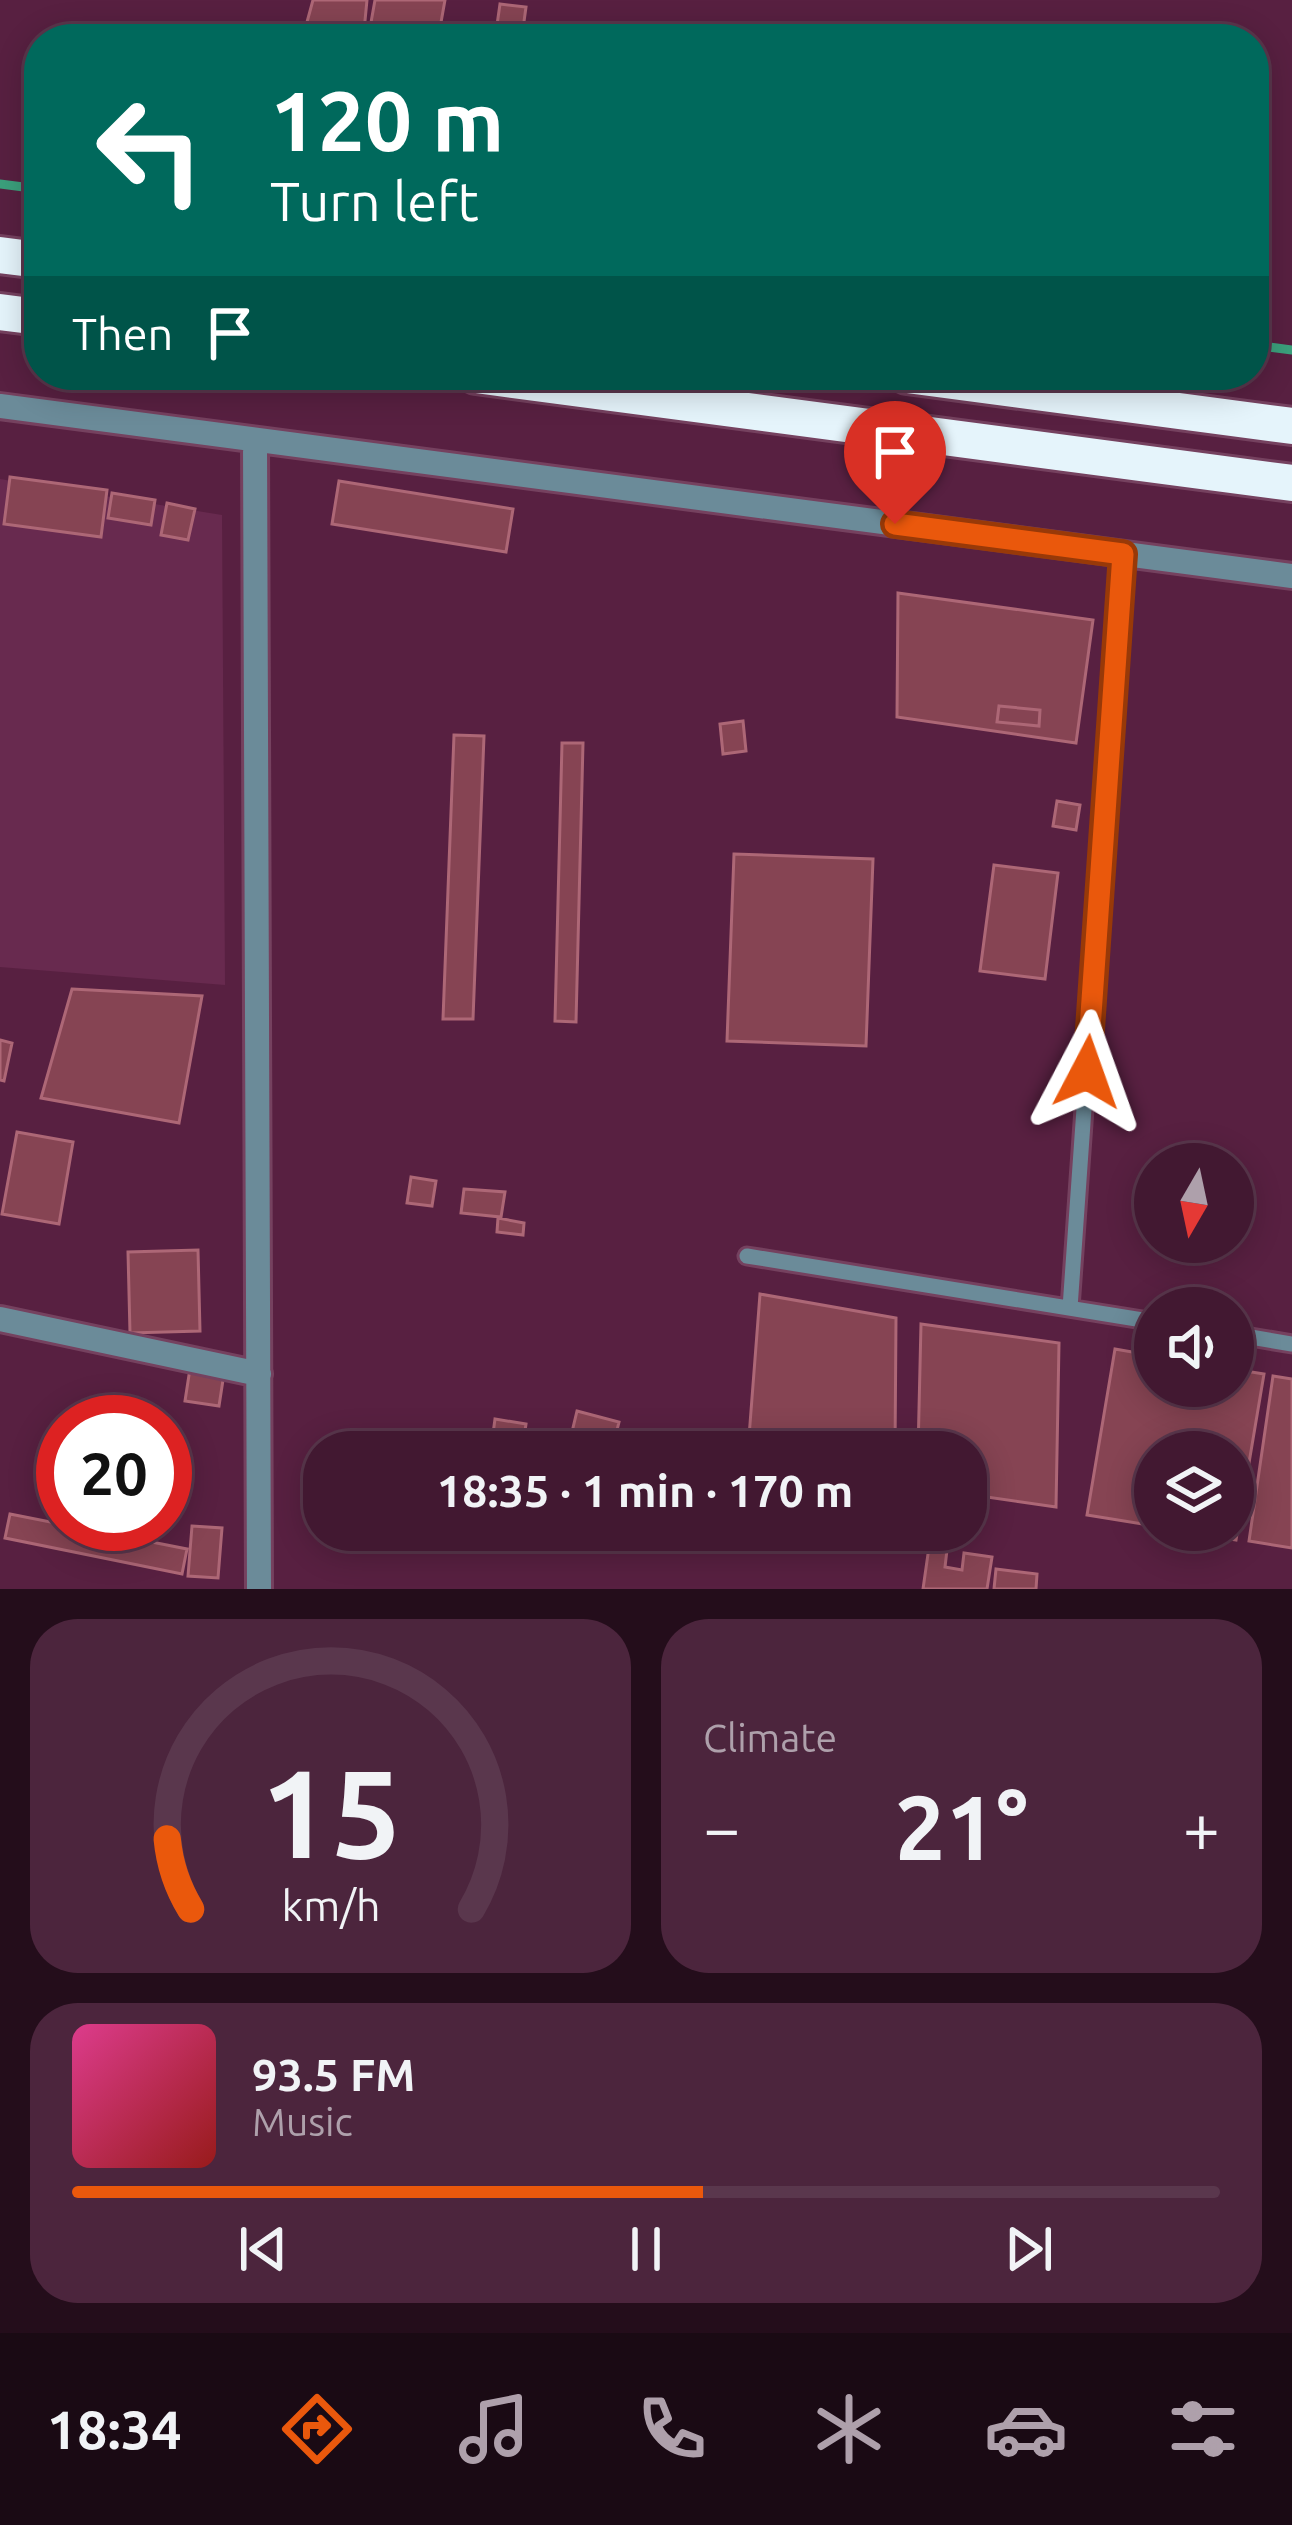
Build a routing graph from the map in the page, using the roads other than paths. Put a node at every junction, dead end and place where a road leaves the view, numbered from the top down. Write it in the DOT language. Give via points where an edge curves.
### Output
graph roads {
  1 [pos="589,390"];
  2 [pos="1020,390"];
  3 [pos="0,406"];
  4 [pos="1292,426"];
  5 [pos="255,442"];
  6 [pos="1292,483"];
  7 [pos="1123,554"];
  8 [pos="1292,576"];
  9 [pos="748,1256"];
  10 [pos="1070,1308"];
  11 [pos="0,1319"];
  12 [pos="1134,1319"];
  13 [pos="1254,1338"];
  14 [pos="1292,1344"];
  15 [pos="259,1374"];
  16 [pos="259,1589"];
  1 -- 6 [label="highway"];
  2 -- 4 [label="highway"];
  3 -- 5 [label="street"];
  5 -- 7 [label="street"];
  5 -- 15 [label="street"];
  7 -- 8 [label="street"];
  7 -- 10 [label="lane"];
  9 -- 10 [label="lane"];
  10 -- 12 [label="lane"];
  11 -- 15 [label="street"];
  13 -- 14 [label="lane"];
  15 -- 16 [label="street"];
}
